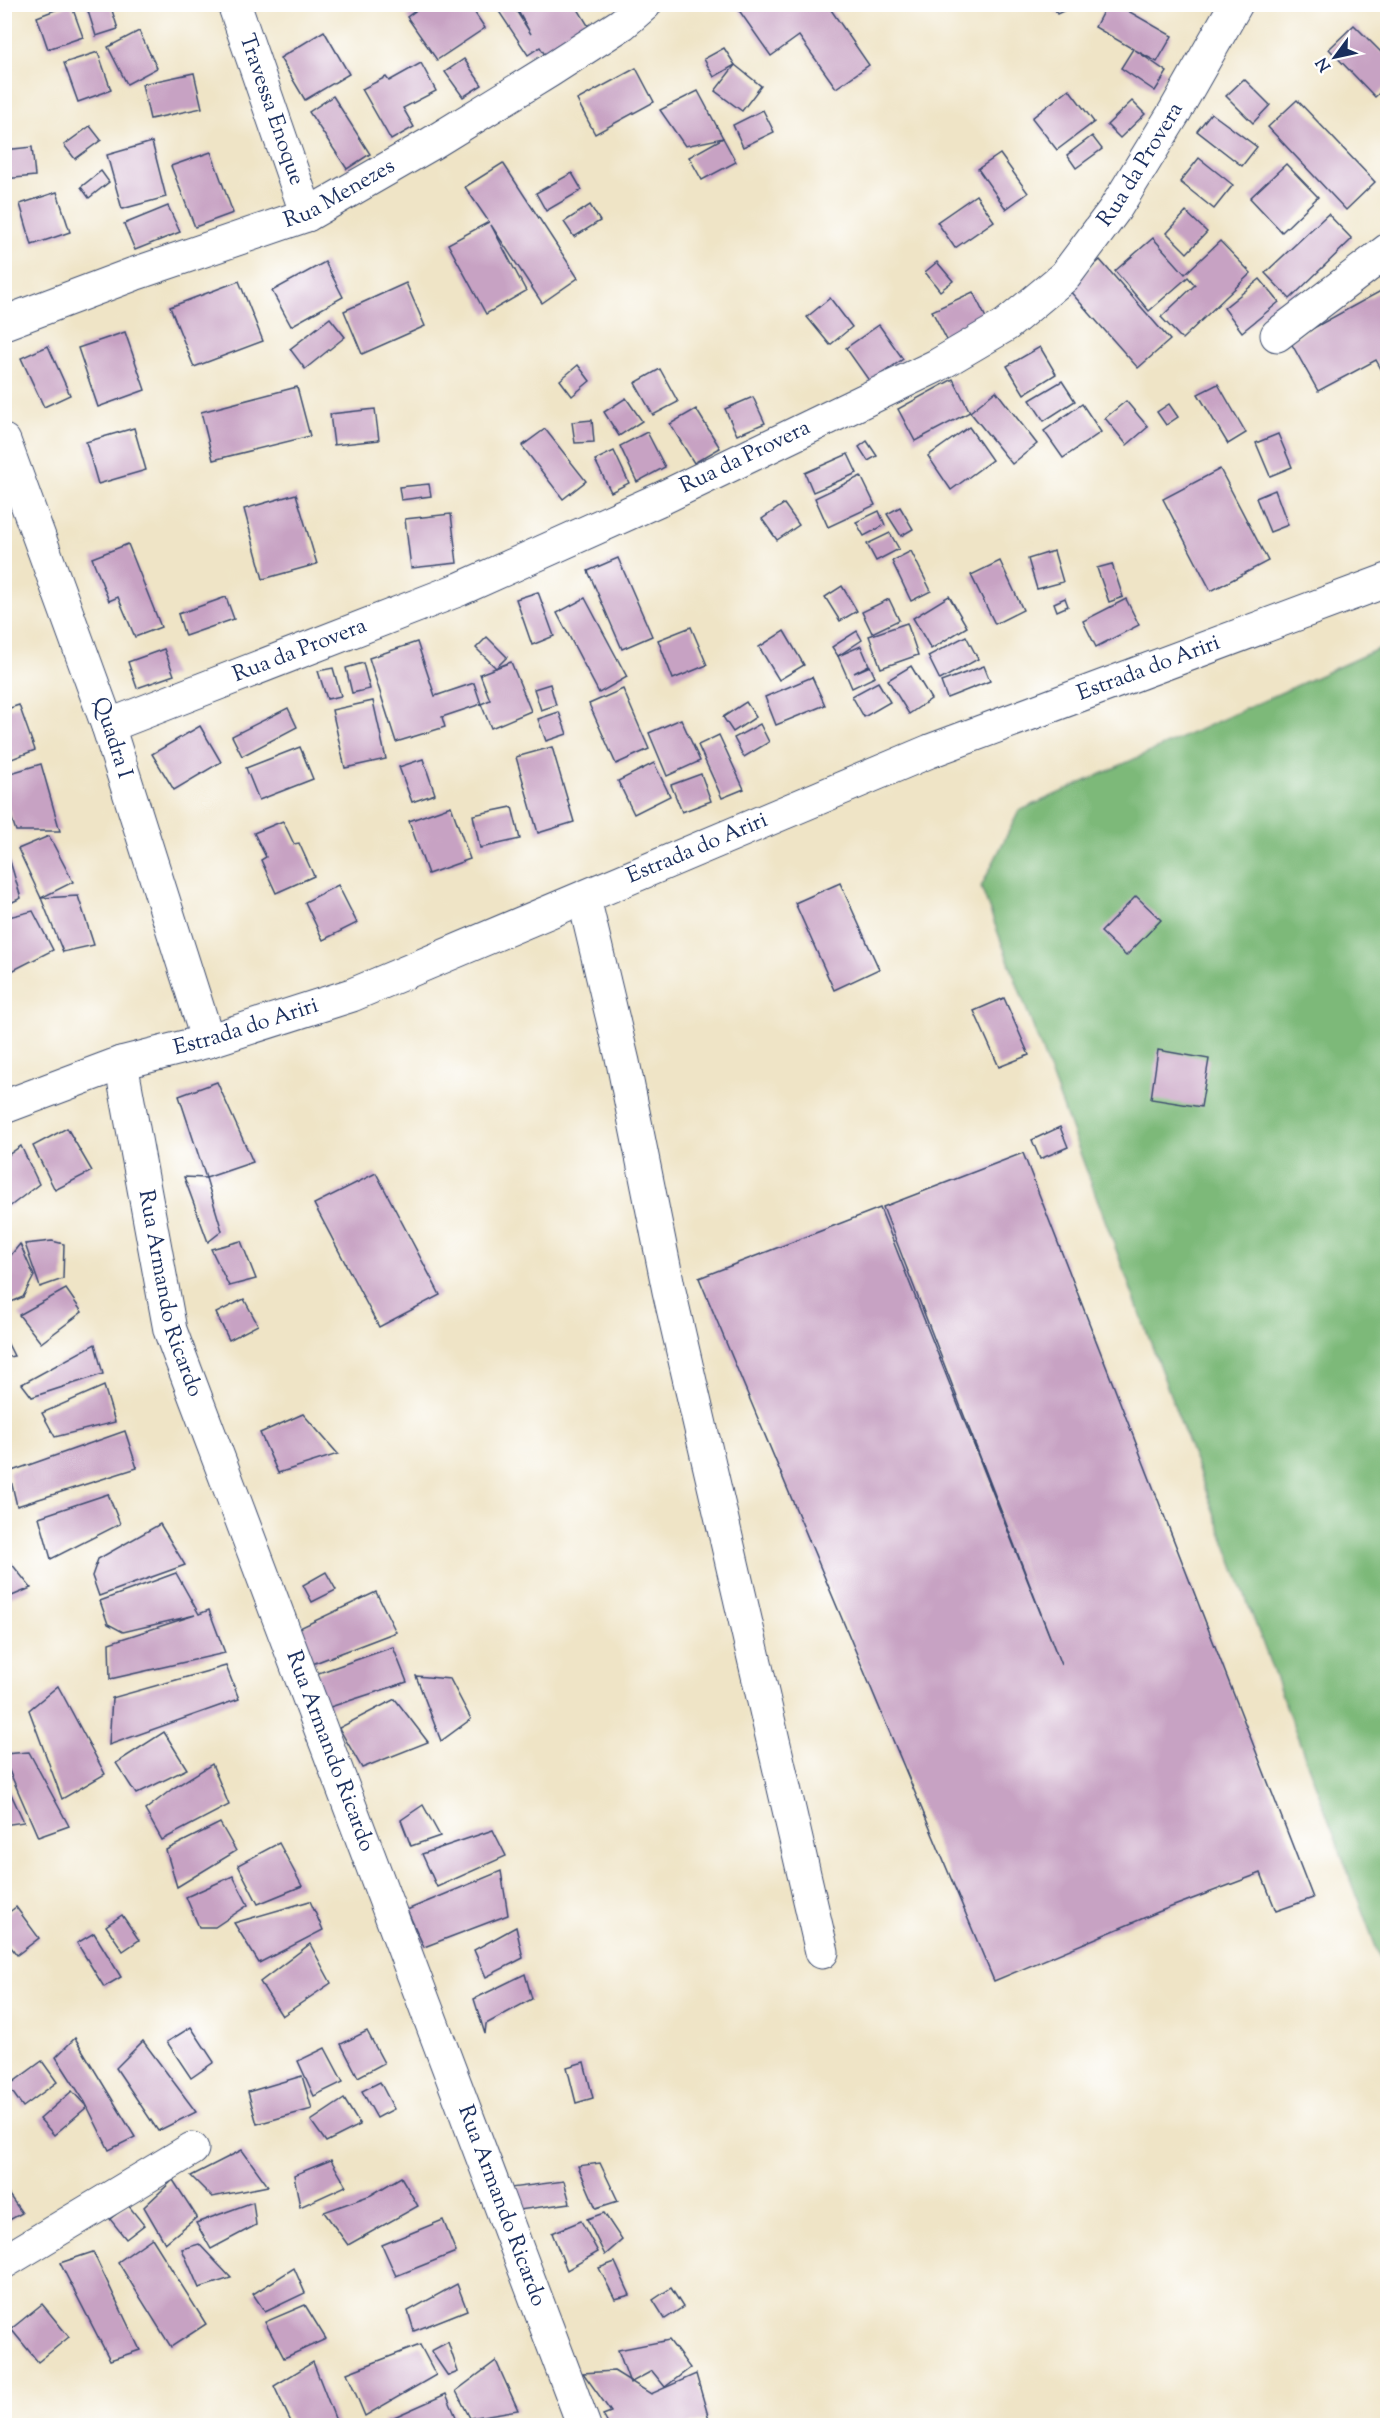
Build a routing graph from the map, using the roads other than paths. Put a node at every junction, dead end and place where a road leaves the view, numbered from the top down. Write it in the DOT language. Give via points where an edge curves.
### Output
graph roads {
  1 [pos="234,4"];
  2 [pos="1236,4"];
  3 [pos="626,11"];
  4 [pos="307,215"];
  5 [pos="1388,250"];
  6 [pos="4,323"];
  7 [pos="1278,334"];
  8 [pos="4,441"];
  9 [pos="1388,580"];
  10 [pos="108,726"];
  11 [pos="584,898"];
  12 [pos="207,1041"];
  13 [pos="121,1063"];
  14 [pos="4,1107"];
  15 [pos="822,1952"];
  16 [pos="192,2149"];
  17 [pos="4,2262"];
  18 [pos="584,2426"];
  1 -- 4 [label="street, Travessa Enoque"];
  2 -- 10 [label="street, Rua da Provera" via="1115,209 1065,276 1006,325 938,365 658,501 470,584"];
  3 -- 4 [label="street, Rua Menezes" via="432,143"];
  4 -- 6 [label="street, Rua Menezes"];
  5 -- 7 [label="street"];
  8 -- 10 [label="street, Quadra I"];
  9 -- 11 [label="street, Estrada do Ariri" via="930,751"];
  10 -- 12 [label="street, Quadra I"];
  11 -- 12 [label="street, Estrada do Ariri" via="352,995"];
  11 -- 15 [label="street" via="669,1291"];
  12 -- 13 [label="street, Estrada do Ariri"];
  13 -- 14 [label="street, Estrada do Ariri"];
  13 -- 18 [label="street, Rua Armando Ricardo" via="170,1330"];
  16 -- 17 [label="street"];
}
